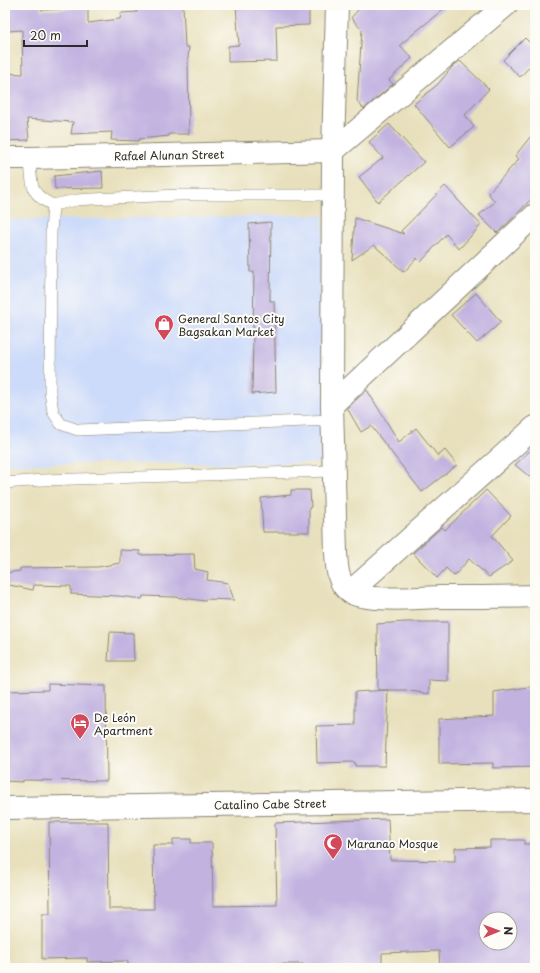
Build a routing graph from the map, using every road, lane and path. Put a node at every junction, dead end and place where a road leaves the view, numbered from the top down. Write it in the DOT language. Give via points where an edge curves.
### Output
graph roads {
  1 [pos="337,5"];
  2 [pos="506,5"];
  3 [pos="333,151"];
  4 [pos="5,158"];
  5 [pos="30,158"];
  6 [pos="333,196"];
  7 [pos="53,205"];
  8 [pos="535,215"];
  9 [pos="332,413"];
  10 [pos="535,427"];
  11 [pos="333,471"];
  12 [pos="5,483"];
  13 [pos="350,592"];
  14 [pos="535,596"];
  15 [pos="535,800"];
  16 [pos="5,808"];
  1 -- 3 [label="street"];
  2 -- 3 [label="street"];
  3 -- 5 [label="street, Rafael Alunan Street"];
  3 -- 6 [label="street"];
  4 -- 5 [label="street, Rafael Alunan Street"];
  5 -- 7 [label="lane" via="32,185 36,194"];
  6 -- 7 [label="lane" via="179,195 77,200"];
  6 -- 9 [label="street"];
  7 -- 9 [label="lane" via="50,392 53,412 61,424 78,430"];
  8 -- 9 [label="street"];
  9 -- 11 [label="street"];
  10 -- 13 [label="street"];
  11 -- 12 [label="lane"];
  11 -- 13 [label="street" via="337,572"];
  13 -- 14 [label="street" via="359,596 380,598"];
  15 -- 16 [label="street, Catalino Cabe Street"];
}
